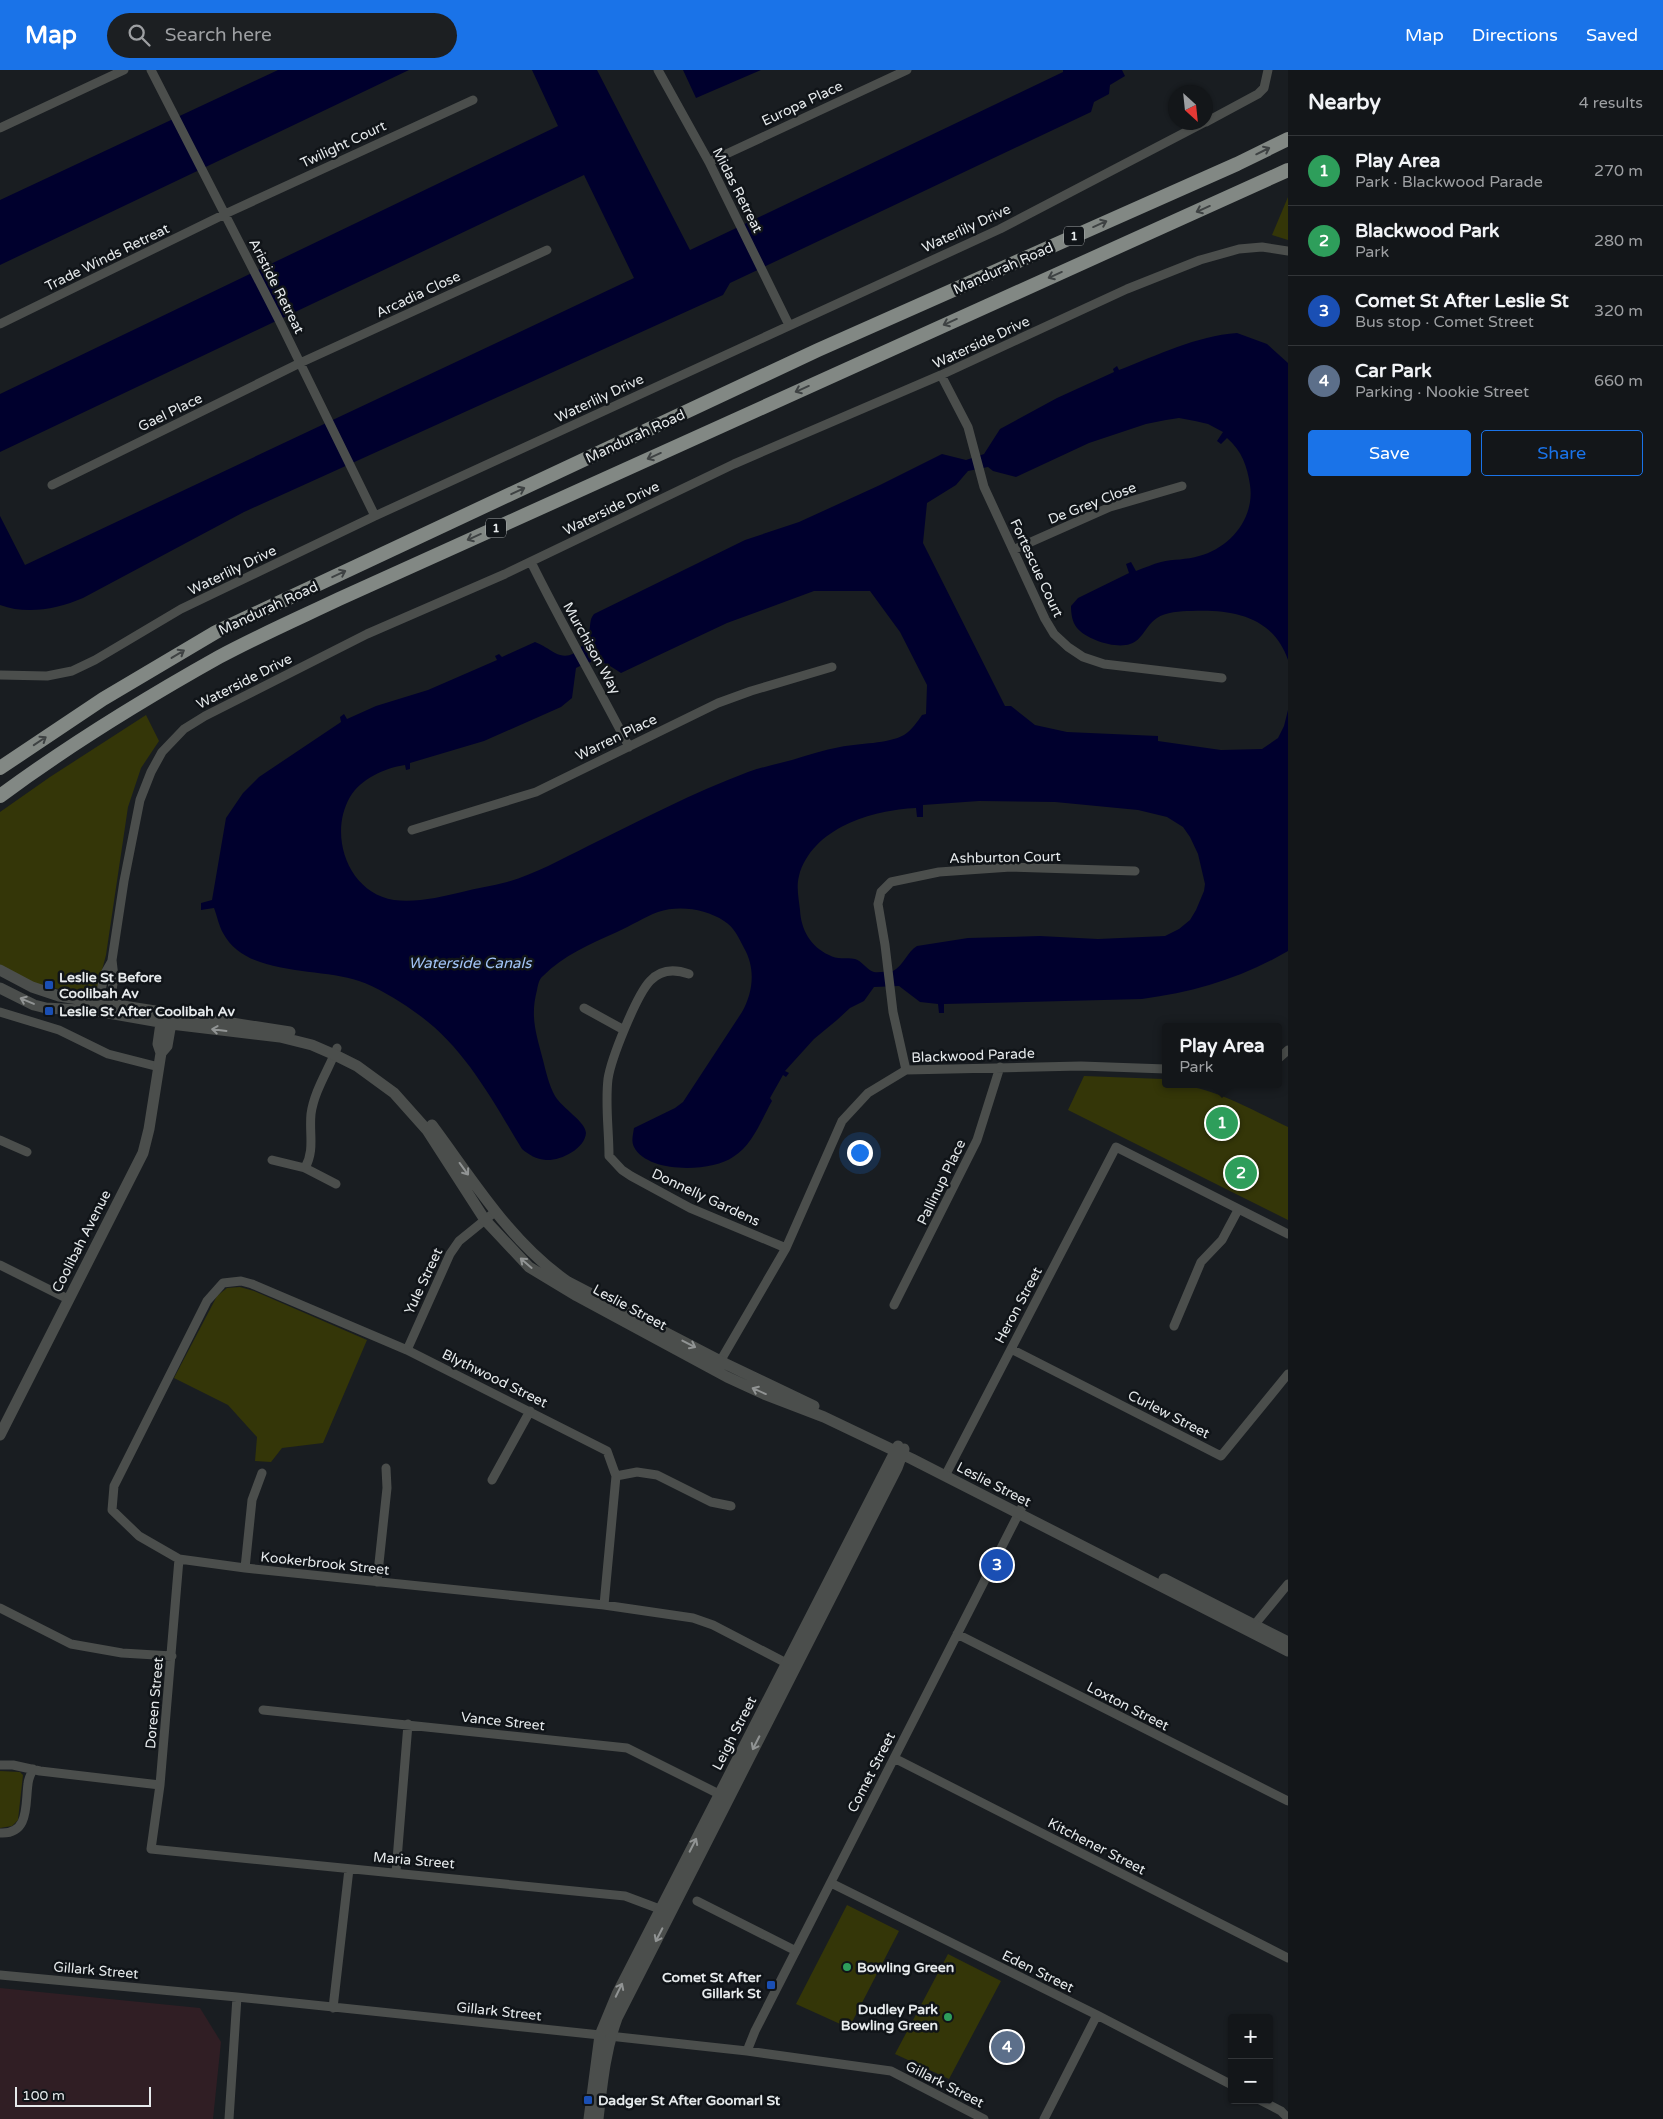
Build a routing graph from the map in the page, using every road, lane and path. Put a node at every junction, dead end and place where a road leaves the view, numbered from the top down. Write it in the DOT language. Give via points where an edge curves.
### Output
graph roads {
  1 [pos="124,70"];
  2 [pos="151,70"];
  3 [pos="658,70"];
  4 [pos="907,70"];
  5 [pos="1268,70"];
  6 [pos="473,100"];
  7 [pos="1213,118"];
  8 [pos="0,128"];
  9 [pos="1190,130"];
  10 [pos="1288,139"];
  11 [pos="709,162"];
  12 [pos="1288,170"];
  13 [pos="225,214"];
  14 [pos="547,250"];
  15 [pos="1288,251"];
  16 [pos="0,324"];
  17 [pos="789,325"];
  18 [pos="300,364"];
  19 [pos="941,375"];
  20 [pos="52,485"];
  21 [pos="1182,486"];
  22 [pos="375,516"];
  23 [pos="1013,550"];
  24 [pos="531,562"];
  25 [pos="832,666"];
  26 [pos="0,675"];
  27 [pos="1222,678"];
  28 [pos="629,747"];
  29 [pos="0,768"];
  30 [pos="0,796"];
  31 [pos="412,830"];
  32 [pos="1136,872"];
  33 [pos="0,970"];
  34 [pos="689,974"];
  35 [pos="0,988"];
  36 [pos="104,1007"];
  37 [pos="584,1008"];
  38 [pos="0,1012"];
  39 [pos="167,1017"];
  40 [pos="624,1030"];
  41 [pos="336,1051"];
  42 [pos="159,1067"];
  43 [pos="1000,1067"];
  44 [pos="1162,1069"];
  45 [pos="906,1070"];
  46 [pos="0,1140"];
  47 [pos="27,1152"];
  48 [pos="272,1160"];
  49 [pos="305,1168"];
  50 [pos="336,1184"];
  51 [pos="1238,1210"];
  52 [pos="496,1212"];
  53 [pos="485,1220"];
  54 [pos="1288,1234"];
  55 [pos="786,1248"];
  56 [pos="0,1266"];
  57 [pos="223,1283"];
  58 [pos="68,1299"];
  59 [pos="894,1305"];
  60 [pos="1174,1326"];
  61 [pos="1011,1349"];
  62 [pos="407,1350"];
  63 [pos="721,1367"];
  64 [pos="1288,1374"];
  65 [pos="530,1411"];
  66 [pos="0,1435"];
  67 [pos="899,1450"];
  68 [pos="386,1468"];
  69 [pos="262,1473"];
  70 [pos="946,1473"];
  71 [pos="616,1476"];
  72 [pos="492,1480"];
  73 [pos="731,1506"];
  74 [pos="1021,1510"];
  75 [pos="179,1559"];
  76 [pos="245,1568"];
  77 [pos="377,1582"];
  78 [pos="1288,1584"];
  79 [pos="604,1605"];
  80 [pos="0,1608"];
  81 [pos="1252,1628"];
  82 [pos="956,1634"];
  83 [pos="1288,1642"];
  84 [pos="1288,1651"];
  85 [pos="172,1656"];
  86 [pos="791,1665"];
  87 [pos="263,1710"];
  88 [pos="408,1724"];
  89 [pos="894,1758"];
  90 [pos="0,1765"];
  91 [pos="33,1769"];
  92 [pos="160,1785"];
  93 [pos="723,1797"];
  94 [pos="1288,1802"];
  95 [pos="0,1833"];
  96 [pos="151,1849"];
  97 [pos="349,1869"];
  98 [pos="396,1872"];
  99 [pos="831,1883"];
  100 [pos="697,1901"];
  101 [pos="666,1911"];
  102 [pos="796,1951"];
  103 [pos="1288,1958"];
  104 [pos="0,1975"];
  105 [pos="237,1997"];
  106 [pos="333,2008"];
  107 [pos="1097,2015"];
  108 [pos="605,2035"];
  109 [pos="747,2051"];
  110 [pos="1228,2083"];
  111 [pos="1268,2104"];
  112 [pos="1288,2118"];
  113 [pos="229,2119"];
  114 [pos="589,2119"];
  115 [pos="598,2119"];
  116 [pos="984,2119"];
  117 [pos="1044,2119"];
  1 -- 8 [label="street"];
  2 -- 13 [label="street, Aristide Retreat"];
  3 -- 11 [label="street, Midas Retreat"];
  4 -- 11 [label="street, Europa Place"];
  5 -- 7 [label="street, Waterlily Drive" via="1267,81 1258,94"];
  6 -- 13 [label="street, Twilight Court"];
  9 -- 17 [label="street, Waterlily Drive" via="1000,228"];
  29 -- 10 [label="highway, Mandurah Road / 1, one-way" via="103,699 216,632 809,354"];
  11 -- 17 [label="street, Midas Retreat"];
  12 -- 30 [label="highway, Mandurah Road / 1, one-way" via="278,628 146,700"];
  13 -- 16 [label="street, Trade Winds Retreat"];
  13 -- 18 [label="street, Aristide Retreat"];
  14 -- 18 [label="street, Arcadia Close"];
  15 -- 19 [label="street, Waterside Drive" via="1262,247 1239,249 1200,260 1127,289"];
  17 -- 22 [label="street, Waterlily Drive"];
  18 -- 20 [label="street, Gael Place"];
  18 -- 22 [label="street, Aristide Retreat"];
  19 -- 23 [label="street, Fortescue Court" via="968,427 984,487"];
  19 -- 24 [label="street, Waterside Drive" via="734,464"];
  21 -- 23 [label="street, De Grey Close" via="1110,507"];
  22 -- 26 [label="street, Waterlily Drive" via="182,609 72,671 47,676"];
  23 -- 27 [label="street, Fortescue Court" via="1054,634 1083,657 1104,664"];
  24 -- 28 [label="street, Murchison Way"];
  24 -- 36 [label="street, Waterside Drive" via="367,634 184,729 162,752 150,772 140,800 112,960 104,975"];
  25 -- 28 [label="street, Warren Place" via="750,690"];
  28 -- 31 [label="street, Warren Place" via="536,792"];
  32 -- 45 [label="street, Ashburton Court" via="1011,867 939,872 892,882 881,892 878,904 893,1012"];
  33 -- 36 [label="street, Leslie Street" via="59,996"];
  34 -- 40 [label="street, Donnelly Gardens" via="668,971 650,981"];
  36 -- 35 [label="street, Leslie Street, one-way" via="46,1008"];
  36 -- 39 [label="street, Leslie Street"];
  37 -- 40 [label="street"];
  38 -- 42 [label="street" via="59,1030 108,1054"];
  39 -- 41 [label="street, Leslie Street" via="280,1037"];
  39 -- 42 [label="street, Coolibah Avenue" via="158,1044 161,1052"];
  40 -- 55 [label="street, Donnelly Gardens" via="608,1081 609,1156 631,1176 690,1208"];
  41 -- 49 [label="street" via="311,1114 312,1146"];
  41 -- 52 [label="street, Leslie Street, one-way" via="362,1061 399,1089 432,1125"];
  41 -- 53 [label="street, Leslie Street" via="394,1093 427,1130"];
  42 -- 58 [label="street, Coolibah Avenue" via="143,1153"];
  43 -- 44 [label="street, Blackwood Parade"];
  43 -- 45 [label="street, Blackwood Parade"];
  43 -- 59 [label="street, Pallinup Place" via="977,1140"];
  45 -- 55 [label="street, Blackwood Parade" via="868,1093 842,1121"];
  46 -- 47 [label="street"];
  48 -- 49 [label="street"];
  49 -- 50 [label="street"];
  51 -- 54 [label="street"];
  51 -- 60 [label="street" via="1222,1240 1201,1262"];
  51 -- 61 [label="street, Heron Street" via="1116,1147"];
  52 -- 53 [label="street, Yule Street"];
  52 -- 63 [label="street, Leslie Street, one-way" via="544,1266"];
  53 -- 62 [label="street, Yule Street" via="459,1241 450,1254"];
  63 -- 53 [label="street, Leslie Street, one-way" via="577,1296 529,1266"];
  55 -- 63 [label="street, Blackwood Parade"];
  56 -- 58 [label="street"];
  57 -- 62 [label="street, Blythwood Street" via="241,1281 252,1284"];
  57 -- 75 [label="street, Kookerbrook Street" via="207,1301 114,1486 112,1510 139,1536"];
  58 -- 66 [label="street, Coolibah Avenue"];
  61 -- 64 [label="street, Curlew Street" via="1221,1456"];
  61 -- 70 [label="street, Heron Street"];
  62 -- 65 [label="street, Blythwood Street"];
  63 -- 67 [label="street, Leslie Street"];
  65 -- 71 [label="street, Blythwood Street" via="607,1451"];
  65 -- 72 [label="street"];
  67 -- 70 [label="street, Leslie Street"];
  67 -- 86 [label="street, Leigh Street" via="897,1468"];
  68 -- 77 [label="street" via="387,1488"];
  69 -- 76 [label="street" via="252,1500"];
  70 -- 74 [label="street, Leslie Street"];
  71 -- 73 [label="street" via="637,1472 657,1475 711,1502"];
  71 -- 79 [label="street, Blythwood Street"];
  74 -- 81 [label="street, Leslie Street"];
  74 -- 82 [label="street, Comet Street"];
  75 -- 76 [label="street, Kookerbrook Street"];
  75 -- 85 [label="street, Doreen Street"];
  76 -- 77 [label="street, Kookerbrook Street"];
  77 -- 79 [label="street, Kookerbrook Street"];
  78 -- 81 [label="street"];
  79 -- 86 [label="street, Kookerbrook Street" via="693,1618"];
  80 -- 85 [label="street" via="71,1644"];
  81 -- 83 [label="street, Leslie Street"];
  81 -- 84 [label="street, Leslie Street"];
  82 -- 89 [label="street, Comet Street"];
  82 -- 94 [label="street, Loxton Street"];
  85 -- 92 [label="street, Doreen Street"];
  86 -- 93 [label="street, Leigh Street"];
  87 -- 88 [label="street, Vance Street"];
  88 -- 93 [label="street, Vance Street" via="627,1748"];
  88 -- 98 [label="street"];
  89 -- 99 [label="street, Comet Street"];
  89 -- 103 [label="street, Kitchener Street"];
  90 -- 91 [label="street"];
  91 -- 92 [label="street"];
  91 -- 95 [label="street" via="23,1822 17,1829"];
  92 -- 96 [label="street, Doreen Street"];
  93 -- 101 [label="street, Leigh Street"];
  96 -- 97 [label="street, Maria Street"];
  97 -- 98 [label="street, Maria Street"];
  97 -- 106 [label="street"];
  98 -- 101 [label="street, Maria Street" via="625,1896"];
  99 -- 102 [label="street, Comet Street"];
  99 -- 107 [label="street, Eden Street"];
  100 -- 102 [label="street"];
  101 -- 108 [label="street, Leigh Street" via="620,2012"];
  102 -- 109 [label="street, Comet Street"];
  104 -- 105 [label="street, Gillark Street"];
  105 -- 106 [label="street, Gillark Street"];
  105 -- 113 [label="street"];
  106 -- 108 [label="street, Gillark Street"];
  107 -- 110 [label="street, Eden Street"];
  107 -- 117 [label="street"];
  108 -- 109 [label="street, Gillark Street"];
  108 -- 114 [label="street"];
  108 -- 115 [label="street"];
  109 -- 116 [label="street, Gillark Street" via="891,2071"];
  111 -- 112 [label="street"];
}
